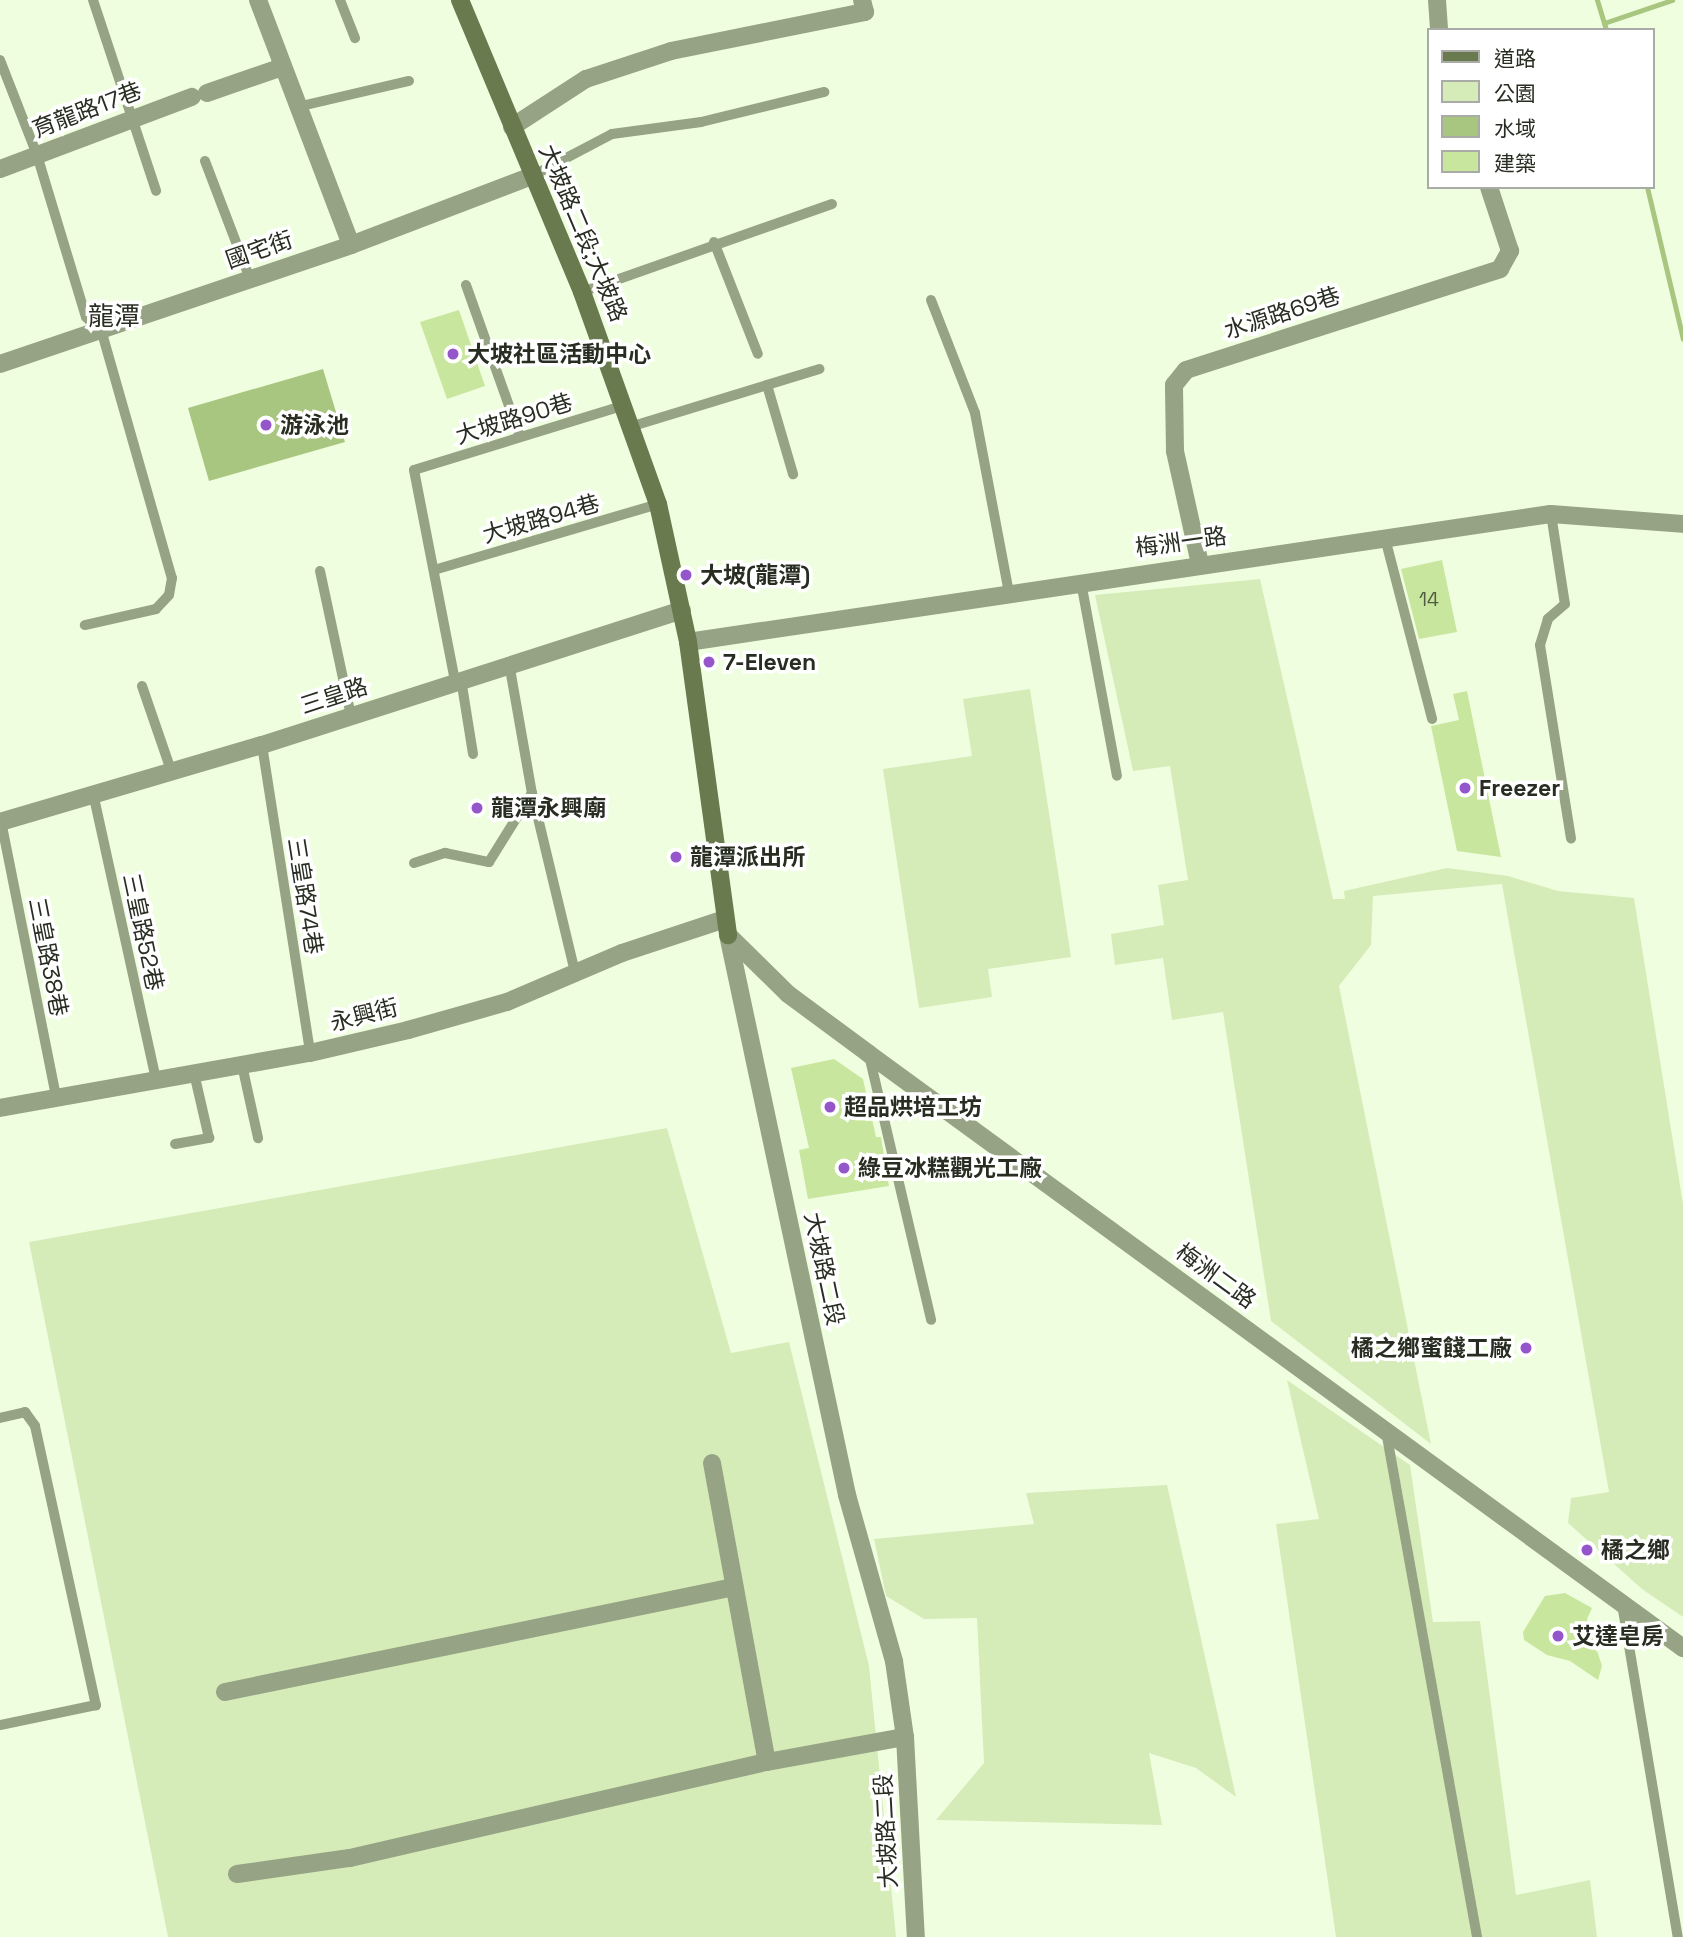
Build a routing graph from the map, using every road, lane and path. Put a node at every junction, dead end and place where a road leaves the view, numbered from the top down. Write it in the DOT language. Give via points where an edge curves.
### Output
graph roads {
  1 [pos="93,0"];
  2 [pos="258,0"];
  3 [pos="340,0"];
  4 [pos="460,0"];
  5 [pos="862,0"];
  6 [pos="1437,0"];
  7 [pos="1439,28"];
  8 [pos="355,38"];
  9 [pos="0,60"];
  10 [pos="282,67"];
  11 [pos="409,81"];
  12 [pos="824,92"];
  13 [pos="298,107"];
  14 [pos="133,118"];
  15 [pos="512,127"];
  16 [pos="37,155"];
  17 [pos="205,161"];
  18 [pos="0,169"];
  19 [pos="532,176"];
  20 [pos="1490,189"];
  21 [pos="156,191"];
  22 [pos="832,204"];
  23 [pos="714,242"];
  24 [pos="351,245"];
  25 [pos="250,279"];
  26 [pos="466,285"];
  27 [pos="582,292"];
  28 [pos="931,300"];
  29 [pos="102,333"];
  30 [pos="758,354"];
  31 [pos="0,364"];
  32 [pos="818,369"];
  33 [pos="767,385"];
  34 [pos="626,405"];
  35 [pos="633,426"];
  36 [pos="520,438"];
  37 [pos="793,474"];
  38 [pos="659,504"];
  39 [pos="1551,514"];
  40 [pos="1683,524"];
  41 [pos="1385,538"];
  42 [pos="1200,564"];
  43 [pos="434,570"];
  44 [pos="320,571"];
  45 [pos="1081,582"];
  46 [pos="1009,593"];
  47 [pos="682,610"];
  48 [pos="85,625"];
  49 [pos="688,642"];
  50 [pos="509,662"];
  51 [pos="458,680"];
  52 [pos="142,686"];
  53 [pos="351,716"];
  54 [pos="1432,719"];
  55 [pos="262,745"];
  56 [pos="473,754"];
  57 [pos="172,770"];
  58 [pos="1117,776"];
  59 [pos="93,793"];
  60 [pos="532,793"];
  61 [pos="1,821"];
  62 [pos="1571,839"];
  63 [pos="414,863"];
  64 [pos="726,927"];
  65 [pos="576,976"];
  66 [pos="310,1053"];
  67 [pos="869,1054"];
  68 [pos="243,1065"];
  69 [pos="194,1073"];
  70 [pos="156,1080"];
  71 [pos="57,1100"];
  72 [pos="0,1108"];
  73 [pos="258,1138"];
  74 [pos="175,1144"];
  75 [pos="931,1320"];
  76 [pos="0,1418"];
  77 [pos="1386,1431"];
  78 [pos="712,1464"];
  79 [pos="734,1587"];
  80 [pos="1621,1604"];
  81 [pos="1683,1648"];
  82 [pos="225,1692"];
  83 [pos="0,1725"];
  84 [pos="905,1737"];
  85 [pos="767,1762"];
  86 [pos="237,1874"];
  87 [pos="916,1937"];
  88 [pos="1477,1937"];
  89 [pos="1678,1937"];
  1 -- 14 [label="lane"];
  2 -- 10 [label="street"];
  3 -- 8 [label="lane"];
  4 -- 15 [label="main road, 大坡路二段;大坡路"];
  5 -- 15 [label="street" via="865,12 671,51 586,79"];
  6 -- 7 [label="street"];
  9 -- 16 [label="lane"];
  10 -- 13 [label="street"];
  10 -- 14 [label="street, 育龍路17巷"];
  11 -- 13 [label="lane"];
  12 -- 19 [label="lane" via="701,122 612,134"];
  13 -- 24 [label="street"];
  14 -- 16 [label="street, 育龍路17巷"];
  14 -- 21 [label="lane"];
  15 -- 19 [label="main road, 大坡路二段;大坡路"];
  16 -- 18 [label="street, 育龍路17巷"];
  16 -- 29 [label="lane" via="86,317"];
  17 -- 25 [label="lane"];
  19 -- 24 [label="street, 國宅街"];
  19 -- 27 [label="main road, 大坡路二段;大坡路"];
  20 -- 42 [label="street, 水源路69巷" via="1510,251 1506,266 1186,370 1174,385 1175,451"];
  22 -- 23 [label="lane"];
  23 -- 27 [label="lane"];
  23 -- 30 [label="lane"];
  24 -- 25 [label="street, 國宅街"];
  25 -- 29 [label="street, 國宅街"];
  26 -- 36 [label="lane"];
  27 -- 34 [label="main road, 大坡路二段;大坡路"];
  28 -- 46 [label="lane" via="975,413"];
  29 -- 31 [label="street, 國宅街"];
  29 -- 48 [label="lane" via="172,578 169,595 156,609"];
  32 -- 33 [label="lane"];
  33 -- 35 [label="lane"];
  33 -- 37 [label="lane"];
  34 -- 35 [label="main road, 大坡路二段;大坡路"];
  34 -- 36 [label="lane, 大坡路90巷"];
  35 -- 38 [label="main road, 大坡路二段;大坡路"];
  36 -- 43 [label="lane, 大坡路90巷" via="414,470"];
  38 -- 43 [label="lane, 大坡路94巷"];
  38 -- 47 [label="main road, 大坡路二段;大坡路"];
  39 -- 40 [label="street, 梅洲一路"];
  39 -- 41 [label="street, 梅洲一路"];
  39 -- 62 [label="lane" via="1564,604 1548,619 1539,645"];
  41 -- 42 [label="street, 梅洲一路"];
  41 -- 54 [label="lane"];
  42 -- 45 [label="street, 梅洲一路"];
  43 -- 51 [label="lane"];
  44 -- 53 [label="lane"];
  45 -- 46 [label="street, 梅洲一路"];
  45 -- 58 [label="lane"];
  46 -- 49 [label="street, 梅洲一路"];
  47 -- 49 [label="main road, 大坡路二段"];
  47 -- 50 [label="street, 三皇路"];
  49 -- 64 [label="main road, 大坡路二段"];
  50 -- 51 [label="street, 三皇路"];
  50 -- 60 [label="lane"];
  51 -- 53 [label="street, 三皇路"];
  51 -- 56 [label="lane"];
  52 -- 57 [label="lane"];
  53 -- 55 [label="street, 三皇路"];
  55 -- 57 [label="street, 三皇路"];
  55 -- 66 [label="lane, 三皇路74巷"];
  57 -- 59 [label="street, 三皇路"];
  59 -- 61 [label="street, 三皇路"];
  59 -- 70 [label="lane, 三皇路52巷"];
  60 -- 63 [label="lane" via="489,862 445,853"];
  60 -- 65 [label="lane"];
  61 -- 71 [label="lane, 三皇路38巷"];
  64 -- 65 [label="street, 永興街" via="622,953"];
  64 -- 67 [label="street, 梅洲二路" via="788,994"];
  64 -- 84 [label="street, 大坡路二段" via="847,1495 894,1661"];
  65 -- 66 [label="street, 永興街" via="507,1002"];
  66 -- 68 [label="street, 永興街"];
  67 -- 75 [label="lane"];
  67 -- 77 [label="street, 梅洲二路"];
  68 -- 69 [label="street, 永興街"];
  68 -- 73 [label="lane"];
  69 -- 70 [label="street, 永興街"];
  69 -- 74 [label="lane" via="209,1138"];
  70 -- 71 [label="street, 永興街"];
  71 -- 72 [label="street, 永興街"];
  76 -- 83 [label="lane" via="25,1412 35,1426 96,1705"];
  77 -- 80 [label="street, 梅洲二路"];
  77 -- 88 [label="lane"];
  78 -- 79 [label="street"];
  79 -- 82 [label="street"];
  79 -- 85 [label="street"];
  80 -- 81 [label="street, 梅洲二路"];
  80 -- 89 [label="lane"];
  84 -- 85 [label="street"];
  84 -- 87 [label="street, 大坡路二段"];
  85 -- 86 [label="street" via="350,1858"];
}
